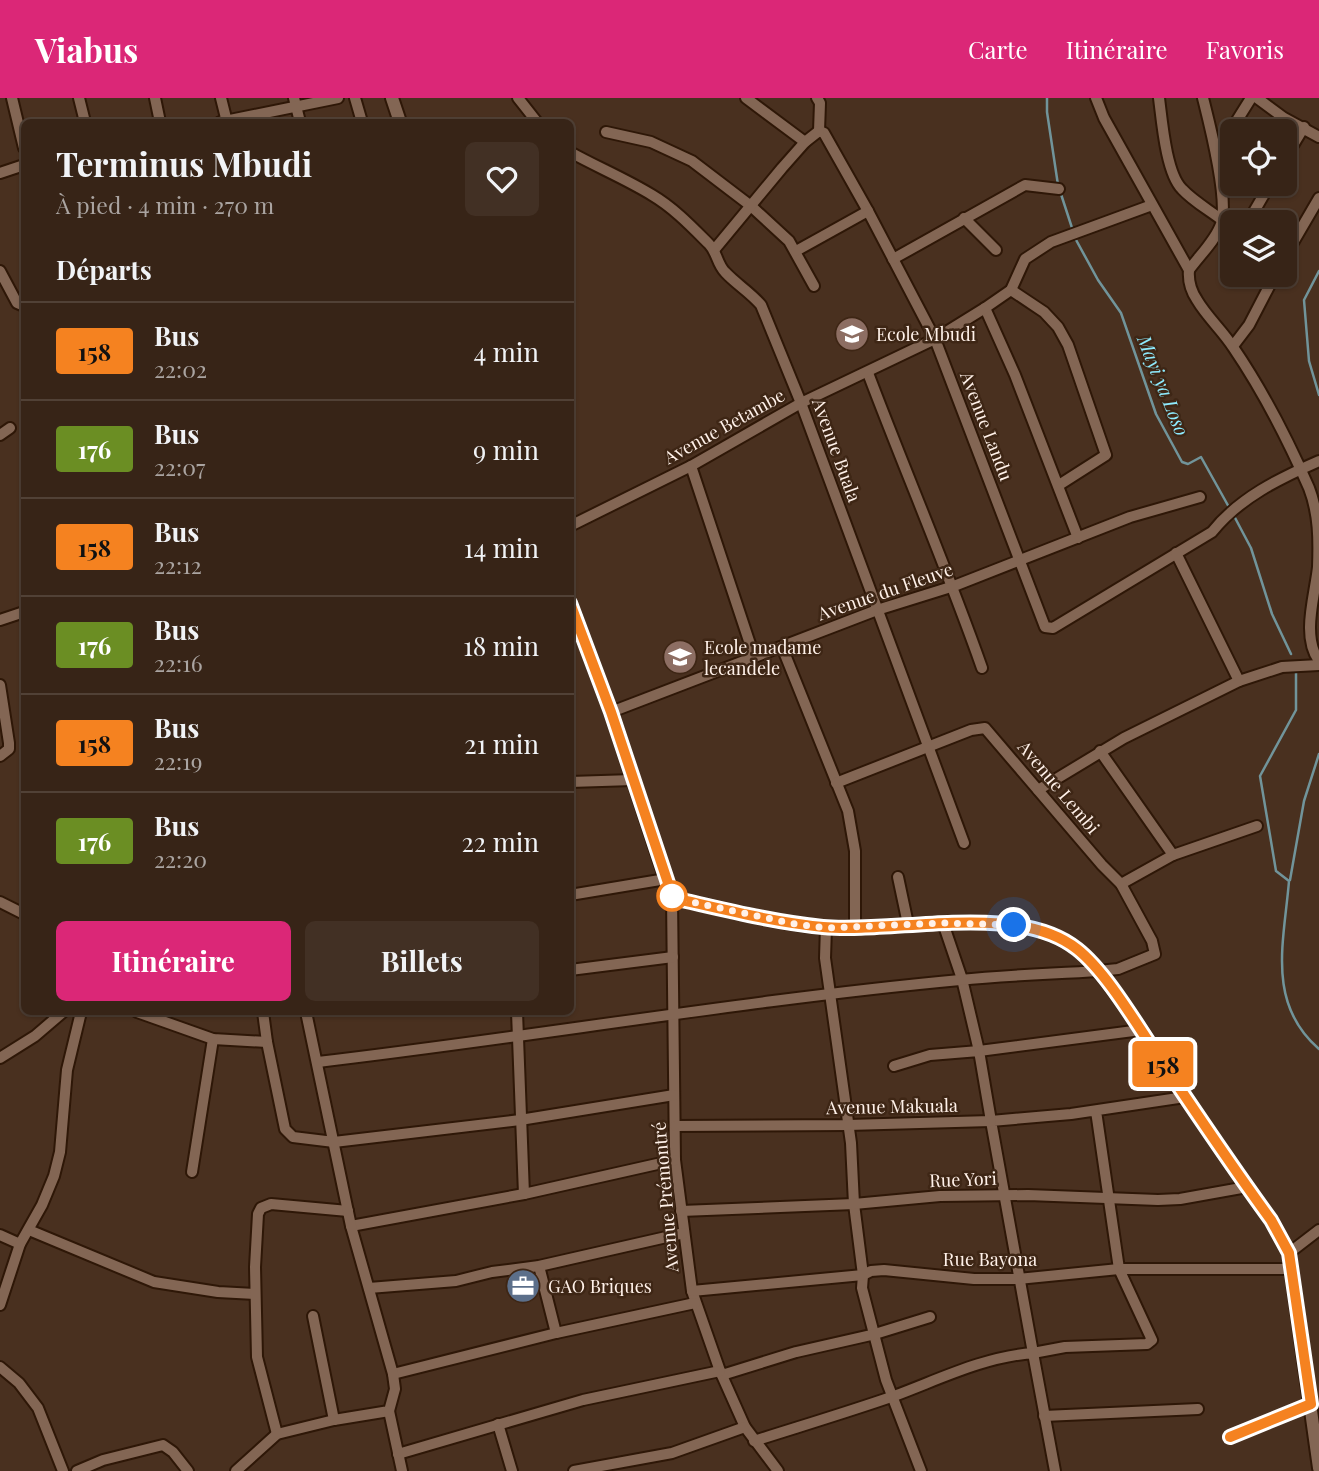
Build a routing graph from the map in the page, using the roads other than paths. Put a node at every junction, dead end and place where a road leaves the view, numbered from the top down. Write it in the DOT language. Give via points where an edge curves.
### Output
graph roads {
  1 [pos="6,98"];
  2 [pos="12,98"];
  3 [pos="79,98"];
  4 [pos="155,98"];
  5 [pos="222,98"];
  6 [pos="338,98"];
  7 [pos="355,98"];
  8 [pos="392,98"];
  9 [pos="518,98"];
  10 [pos="746,98"];
  11 [pos="817,98"];
  12 [pos="1096,98"];
  13 [pos="1159,98"];
  14 [pos="1203,98"];
  15 [pos="1251,98"];
  16 [pos="1257,98"];
  17 [pos="0,99"];
  18 [pos="295,103"];
  19 [pos="84,119"];
  20 [pos="159,119"];
  21 [pos="224,119"];
  22 [pos="235,119"];
  23 [pos="361,119"];
  24 [pos="399,119"];
  25 [pos="535,119"];
  26 [pos="1304,127"];
  27 [pos="819,131"];
  28 [pos="606,132"];
  29 [pos="21,136"];
  30 [pos="1319,137"];
  31 [pos="1297,139"];
  32 [pos="805,142"];
  33 [pos="574,154"];
  34 [pos="1216,154"];
  35 [pos="21,166"];
  36 [pos="0,173"];
  37 [pos="1059,189"];
  38 [pos="1319,198"];
  39 [pos="1152,205"];
  40 [pos="751,206"];
  41 [pos="1222,210"];
  42 [pos="868,211"];
  43 [pos="964,218"];
  44 [pos="1220,218"];
  45 [pos="1220,225"];
  46 [pos="1297,236"];
  47 [pos="714,250"];
  48 [pos="996,250"];
  49 [pos="796,251"];
  50 [pos="893,259"];
  51 [pos="1189,270"];
  52 [pos="1,275"];
  53 [pos="814,286"];
  54 [pos="1269,287"];
  55 [pos="1011,290"];
  56 [pos="21,305"];
  57 [pos="985,308"];
  58 [pos="934,339"];
  59 [pos="1233,346"];
  60 [pos="867,373"];
  61 [pos="801,404"];
  62 [pos="10,428"];
  63 [pos="0,435"];
  64 [pos="1319,461"];
  65 [pos="691,466"];
  66 [pos="1300,470"];
  67 [pos="1059,485"];
  68 [pos="1199,497"];
  69 [pos="574,524"];
  70 [pos="1078,538"];
  71 [pos="1176,554"];
  72 [pos="1020,561"];
  73 [pos="954,586"];
  74 [pos="877,610"];
  75 [pos="21,612"];
  76 [pos="574,614"];
  77 [pos="0,620"];
  78 [pos="782,647"];
  79 [pos="754,656"];
  80 [pos="1319,663"];
  81 [pos="982,668"];
  82 [pos="1239,681"];
  83 [pos="0,685"];
  84 [pos="611,712"];
  85 [pos="928,747"];
  86 [pos="1100,751"];
  87 [pos="0,756"];
  88 [pos="633,780"];
  89 [pos="574,782"];
  90 [pos="836,783"];
  91 [pos="1038,790"];
  92 [pos="1257,826"];
  93 [pos="964,843"];
  94 [pos="1173,855"];
  95 [pos="898,877"];
  96 [pos="666,879"];
  97 [pos="1121,884"];
  98 [pos="574,894"];
  99 [pos="673,898"];
  100 [pos="0,902"];
  101 [pos="21,912"];
  102 [pos="943,923"];
  103 [pos="908,924"];
  104 [pos="855,926"];
  105 [pos="826,928"];
  106 [pos="673,957"];
  107 [pos="574,970"];
  108 [pos="1098,971"];
  109 [pos="962,979"];
  110 [pos="829,995"];
  111 [pos="674,1014"];
  112 [pos="60,1015"];
  113 [pos="80,1015"];
  114 [pos="145,1015"];
  115 [pos="263,1015"];
  116 [pos="307,1015"];
  117 [pos="517,1015"];
  118 [pos="1141,1030"];
  119 [pos="517,1037"];
  120 [pos="213,1039"];
  121 [pos="267,1042"];
  122 [pos="979,1051"];
  123 [pos="0,1058"];
  124 [pos="318,1062"];
  125 [pos="894,1066"];
  126 [pos="674,1095"];
  127 [pos="1185,1097"];
  128 [pos="1097,1111"];
  129 [pos="520,1120"];
  130 [pos="991,1121"];
  131 [pos="848,1125"];
  132 [pos="675,1126"];
  133 [pos="334,1142"];
  134 [pos="675,1160"];
  135 [pos="192,1172"];
  136 [pos="1247,1187"];
  137 [pos="524,1194"];
  138 [pos="1005,1195"];
  139 [pos="1109,1199"];
  140 [pos="854,1205"];
  141 [pos="348,1211"];
  142 [pos="681,1211"];
  143 [pos="351,1226"];
  144 [pos="29,1230"];
  145 [pos="1319,1230"];
  146 [pos="684,1233"];
  147 [pos="0,1236"];
  148 [pos="20,1244"];
  149 [pos="1289,1253"];
  150 [pos="539,1266"];
  151 [pos="1119,1269"];
  152 [pos="1291,1269"];
  153 [pos="863,1275"];
  154 [pos="1018,1279"];
  155 [pos="369,1288"];
  156 [pos="692,1291"];
  157 [pos="255,1294"];
  158 [pos="695,1303"];
  159 [pos="0,1305"];
  160 [pos="313,1316"];
  161 [pos="929,1317"];
  162 [pos="556,1333"];
  163 [pos="875,1334"];
  164 [pos="1033,1353"];
  165 [pos="0,1367"];
  166 [pos="721,1373"];
  167 [pos="393,1374"];
  168 [pos="893,1396"];
  169 [pos="1311,1404"];
  170 [pos="1198,1409"];
  171 [pos="389,1411"];
  172 [pos="1044,1416"];
  173 [pos="334,1420"];
  174 [pos="498,1424"];
  175 [pos="745,1427"];
  176 [pos="277,1434"];
  177 [pos="1230,1437"];
  178 [pos="754,1441"];
  179 [pos="398,1454"];
  180 [pos="769,1466"];
  181 [pos="1319,1468"];
  182 [pos="63,1471"];
  183 [pos="77,1471"];
  184 [pos="188,1471"];
  185 [pos="236,1471"];
  186 [pos="402,1471"];
  187 [pos="512,1471"];
  188 [pos="574,1471"];
  189 [pos="778,1471"];
  190 [pos="921,1471"];
  191 [pos="1055,1471"];
  1 -- 17 [label="street"];
  2 -- 29 [label="street"];
  3 -- 19 [label="street"];
  4 -- 20 [label="street"];
  5 -- 21 [label="street"];
  6 -- 18 [label="street"];
  7 -- 23 [label="street"];
  8 -- 24 [label="street"];
  9 -- 25 [label="street"];
  10 -- 32 [label="street"];
  11 -- 27 [label="street"];
  12 -- 39 [label="street"];
  13 -- 44 [label="street" via="1164,142 1175,179"];
  14 -- 34 [label="street"];
  15 -- 34 [label="street"];
  16 -- 26 [label="street"];
  18 -- 22 [label="street"];
  26 -- 30 [label="street"];
  26 -- 31 [label="street"];
  27 -- 32 [label="street"];
  27 -- 42 [label="street, Avenue Landu"];
  28 -- 40 [label="street" via="673,150"];
  32 -- 40 [label="street"];
  33 -- 47 [label="street, Avenue Buala" via="652,195"];
  34 -- 41 [label="street"];
  35 -- 36 [label="street"];
  37 -- 43 [label="street" via="1025,185"];
  38 -- 46 [label="street"];
  39 -- 51 [label="street"];
  39 -- 55 [label="street" via="1051,242 1025,259"];
  40 -- 47 [label="street"];
  40 -- 49 [label="street"];
  42 -- 49 [label="street"];
  42 -- 50 [label="street, Avenue Landu"];
  43 -- 48 [label="street"];
  43 -- 50 [label="street"];
  45 -- 51 [label="street"];
  47 -- 61 [label="street, Avenue Buala" via="721,268 761,305"];
  49 -- 53 [label="street"];
  50 -- 58 [label="street, Avenue Landu"];
  51 -- 59 [label="street" via="1188,280 1197,300"];
  52 -- 56 [label="street"];
  54 -- 59 [label="street"];
  55 -- 57 [label="street, Avenue Betambe"];
  55 -- 67 [label="street" via="1044,312 1063,336 1106,455"];
  57 -- 58 [label="street, Avenue Betambe"];
  57 -- 67 [label="street"];
  58 -- 60 [label="street, Avenue Betambe"];
  58 -- 72 [label="street, Avenue Landu"];
  59 -- 66 [label="street"];
  60 -- 61 [label="street, Avenue Betambe"];
  60 -- 73 [label="street"];
  61 -- 65 [label="street, Avenue Betambe"];
  61 -- 74 [label="street, Avenue Buala"];
  62 -- 63 [label="street"];
  64 -- 66 [label="street"];
  65 -- 69 [label="street, Avenue Betambe"];
  65 -- 79 [label="street"];
  66 -- 71 [label="street" via="1263,489"];
  66 -- 80 [label="street" via="1317,509 1318,567 1310,633"];
  67 -- 70 [label="street"];
  68 -- 70 [label="street, Avenue du Fleuve"];
  70 -- 72 [label="street, Avenue du Fleuve"];
  71 -- 72 [label="street, Avenue Landu" via="1048,629"];
  71 -- 82 [label="street"];
  72 -- 73 [label="street, Avenue du Fleuve"];
  73 -- 74 [label="street, Avenue du Fleuve"];
  73 -- 81 [label="street"];
  74 -- 78 [label="street, Avenue du Fleuve"];
  74 -- 85 [label="street, Avenue Buala"];
  75 -- 77 [label="street"];
  76 -- 84 [label="street"];
  78 -- 79 [label="street, Avenue du Fleuve"];
  78 -- 90 [label="street"];
  79 -- 84 [label="street, Avenue du Fleuve"];
  80 -- 82 [label="street" via="1282,667"];
  82 -- 86 [label="street"];
  83 -- 87 [label="street" via="9,749"];
  84 -- 88 [label="street"];
  85 -- 90 [label="street, Avenue Lembi"];
  85 -- 91 [label="street, Avenue Lembi" via="985,728"];
  85 -- 93 [label="street, Avenue Buala"];
  86 -- 91 [label="street"];
  86 -- 94 [label="street"];
  88 -- 89 [label="street"];
  88 -- 96 [label="street"];
  90 -- 104 [label="street" via="848,811 855,851"];
  91 -- 97 [label="street, Avenue Lembi"];
  92 -- 94 [label="street"];
  94 -- 97 [label="street"];
  95 -- 103 [label="street"];
  96 -- 98 [label="street"];
  96 -- 99 [label="street"];
  97 -- 108 [label="street, Avenue Lembi" via="1155,954 1118,969"];
  99 -- 105 [label="street"];
  99 -- 106 [label="street, Avenue Prémontré"];
  100 -- 101 [label="street"];
  102 -- 103 [label="street"];
  102 -- 108 [label="street" via="1030,928 1077,949"];
  102 -- 109 [label="street"];
  103 -- 104 [label="street"];
  104 -- 105 [label="street"];
  105 -- 110 [label="street"];
  106 -- 107 [label="street"];
  106 -- 111 [label="street, Avenue Prémontré"];
  108 -- 109 [label="street"];
  108 -- 118 [label="street"];
  109 -- 110 [label="street"];
  109 -- 122 [label="street"];
  110 -- 111 [label="street"];
  110 -- 131 [label="street"];
  111 -- 119 [label="street"];
  111 -- 126 [label="street, Avenue Prémontré"];
  112 -- 123 [label="street"];
  113 -- 144 [label="street" via="67,1070 60,1152"];
  114 -- 120 [label="street"];
  115 -- 121 [label="street"];
  116 -- 124 [label="street"];
  117 -- 119 [label="street"];
  118 -- 122 [label="street"];
  118 -- 127 [label="street"];
  119 -- 124 [label="street"];
  119 -- 129 [label="street"];
  120 -- 121 [label="street"];
  120 -- 135 [label="street"];
  121 -- 133 [label="street" via="288,1134"];
  122 -- 125 [label="street" via="930,1055"];
  122 -- 130 [label="street"];
  124 -- 133 [label="street"];
  126 -- 129 [label="street"];
  126 -- 132 [label="street, Avenue Prémontré"];
  127 -- 128 [label="street, Avenue Makuala"];
  127 -- 136 [label="street"];
  128 -- 130 [label="street, Avenue Makuala"];
  128 -- 139 [label="street"];
  129 -- 133 [label="street"];
  129 -- 137 [label="street"];
  130 -- 131 [label="street, Avenue Makuala"];
  130 -- 138 [label="street"];
  131 -- 132 [label="street, Avenue Makuala"];
  131 -- 140 [label="street"];
  132 -- 134 [label="street, Avenue Prémontré"];
  133 -- 141 [label="street"];
  134 -- 137 [label="street"];
  134 -- 142 [label="street, Avenue Prémontré"];
  136 -- 139 [label="street, Rue Yori" via="1180,1199"];
  136 -- 149 [label="street"];
  137 -- 143 [label="street"];
  138 -- 139 [label="street, Rue Yori"];
  138 -- 140 [label="street, Rue Yori"];
  138 -- 154 [label="street"];
  139 -- 151 [label="street"];
  140 -- 142 [label="street, Rue Yori"];
  140 -- 153 [label="street"];
  141 -- 143 [label="street"];
  141 -- 157 [label="street" via="271,1204 261,1208"];
  142 -- 146 [label="street, Avenue Prémontré"];
  143 -- 155 [label="street"];
  144 -- 148 [label="street"];
  144 -- 157 [label="street" via="154,1282"];
  145 -- 149 [label="street"];
  146 -- 150 [label="street"];
  146 -- 156 [label="street, Avenue Prémontré"];
  147 -- 148 [label="street"];
  148 -- 159 [label="street"];
  149 -- 152 [label="street"];
  150 -- 155 [label="street" via="456,1281"];
  150 -- 162 [label="street"];
  151 -- 152 [label="street, Rue Bayona"];
  151 -- 154 [label="street, Rue Bayona"];
  151 -- 164 [label="street" via="1151,1342"];
  152 -- 169 [label="street"];
  153 -- 154 [label="street, Rue Bayona" via="884,1270"];
  153 -- 156 [label="street, Rue Bayona"];
  153 -- 163 [label="street" via="862,1288"];
  154 -- 164 [label="street"];
  155 -- 167 [label="street"];
  156 -- 158 [label="street, Avenue Prémontré"];
  157 -- 176 [label="street" via="257,1357"];
  158 -- 162 [label="street"];
  158 -- 166 [label="street, Avenue Prémontré"];
  160 -- 173 [label="street"];
  161 -- 163 [label="street"];
  162 -- 167 [label="street"];
  163 -- 166 [label="street"];
  163 -- 168 [label="street"];
  164 -- 168 [label="street" via="983,1361"];
  164 -- 172 [label="street"];
  165 -- 182 [label="street" via="19,1382 38,1408"];
  166 -- 174 [label="street" via="583,1400"];
  166 -- 175 [label="street, Avenue Prémontré"];
  167 -- 171 [label="street" via="395,1389"];
  168 -- 178 [label="street"];
  168 -- 190 [label="street"];
  169 -- 177 [label="street"];
  169 -- 181 [label="street"];
  170 -- 172 [label="street"];
  171 -- 173 [label="street"];
  171 -- 179 [label="street"];
  172 -- 191 [label="street"];
  173 -- 176 [label="street"];
  174 -- 179 [label="street"];
  174 -- 187 [label="street"];
  175 -- 178 [label="street, Avenue Prémontré"];
  175 -- 188 [label="street" via="672,1453"];
  176 -- 185 [label="street"];
  178 -- 180 [label="street, Avenue Prémontré"];
  179 -- 186 [label="street"];
  180 -- 189 [label="street, Avenue Prémontré"];
  183 -- 184 [label="street" via="163,1445"];
}
